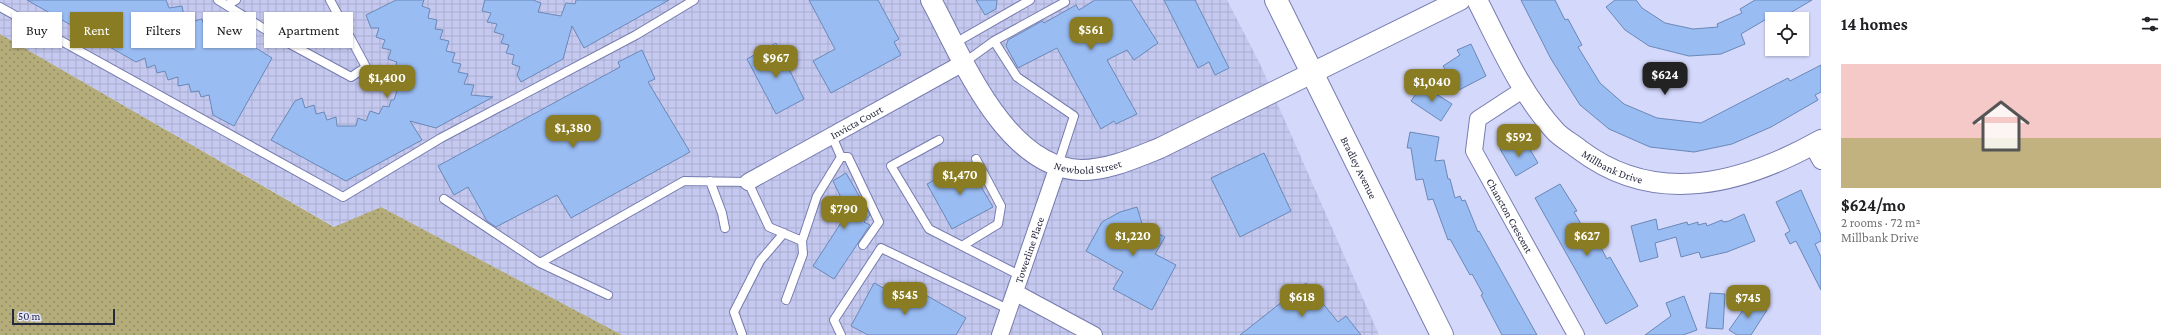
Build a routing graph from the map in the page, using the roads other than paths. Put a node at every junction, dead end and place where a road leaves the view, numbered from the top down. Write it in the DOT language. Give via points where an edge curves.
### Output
graph roads {
  1 [pos="218,0"];
  2 [pos="236,0"];
  3 [pos="330,0"];
  4 [pos="694,0"];
  5 [pos="931,0"];
  6 [pos="1030,0"];
  7 [pos="1276,0"];
  8 [pos="1460,0"];
  9 [pos="1477,0"];
  10 [pos="1065,2"];
  11 [pos="227,5"];
  12 [pos="0,7"];
  13 [pos="994,40"];
  14 [pos="955,43"];
  15 [pos="965,62"];
  16 [pos="1312,73"];
  17 [pos="1524,89"];
  18 [pos="832,136"];
  19 [pos="939,140"];
  20 [pos="1818,149"];
  21 [pos="841,157"];
  22 [pos="976,159"];
  23 [pos="1058,166"];
  24 [pos="710,181"];
  25 [pos="748,182"];
  26 [pos="444,199"];
  27 [pos="725,228"];
  28 [pos="784,233"];
  29 [pos="802,241"];
  30 [pos="863,245"];
  31 [pos="962,246"];
  32 [pos="540,263"];
  33 [pos="1021,276"];
  34 [pos="1016,293"];
  35 [pos="608,295"];
  36 [pos="786,300"];
  37 [pos="1010,310"];
  38 [pos="742,334"];
  39 [pos="840,335"];
  40 [pos="1000,335"];
  41 [pos="1094,335"];
  42 [pos="1442,335"];
  43 [pos="1576,335"];
  1 -- 11 [label="lane"];
  2 -- 11 [label="lane"];
  3 -- 11 [label="lane" via="366,67 351,77 279,38"];
  4 -- 12 [label="lane" via="636,35 441,138 343,197"];
  5 -- 14 [label="street, Newbold Street"];
  6 -- 14 [label="lane"];
  7 -- 16 [label="main road, Bradley Avenue"];
  8 -- 16 [label="street"];
  9 -- 17 [label="street, Millbank Drive"];
  10 -- 13 [label="lane"];
  13 -- 15 [label="lane"];
  13 -- 23 [label="lane" via="1017,77 1074,116"];
  14 -- 15 [label="street, Newbold Street"];
  15 -- 18 [label="street, Invicta Court"];
  15 -- 23 [label="street, Newbold Street" via="988,105 1014,138 1033,154"];
  16 -- 23 [label="street, Newbold Street" via="1160,148 1121,163 1105,168 1081,170"];
  16 -- 42 [label="main road, Bradley Avenue"];
  17 -- 20 [label="street, Millbank Drive" via="1557,132 1599,164 1632,178 1665,185 1701,184 1744,175"];
  17 -- 43 [label="street, Chancton Crescent" via="1478,119 1474,151"];
  18 -- 21 [label="lane"];
  18 -- 25 [label="street, Invicta Court"];
  19 -- 31 [label="lane" via="891,166 929,229"];
  21 -- 29 [label="lane" via="817,196"];
  21 -- 30 [label="lane" via="848,157 879,222"];
  22 -- 31 [label="lane" via="1001,206 998,224"];
  23 -- 33 [label="street, Towerline Place"];
  24 -- 25 [label="lane"];
  24 -- 27 [label="lane"];
  24 -- 32 [label="lane" via="684,181"];
  25 -- 28 [label="lane" via="769,227"];
  26 -- 32 [label="lane"];
  28 -- 29 [label="lane"];
  28 -- 38 [label="lane" via="760,261 734,312"];
  29 -- 36 [label="lane" via="803,254"];
  31 -- 33 [label="lane"];
  32 -- 35 [label="lane"];
  33 -- 34 [label="street, Towerline Place"];
  34 -- 37 [label="street, Towerline Place"];
  34 -- 41 [label="street"];
  37 -- 39 [label="lane" via="881,248 834,320"];
  37 -- 40 [label="street, Towerline Place"];
}
